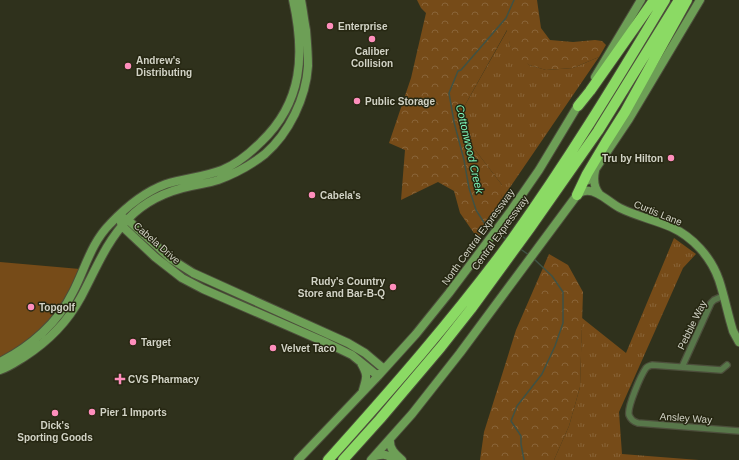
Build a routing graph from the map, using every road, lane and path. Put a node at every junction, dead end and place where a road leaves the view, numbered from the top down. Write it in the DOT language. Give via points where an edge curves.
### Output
graph roads {
  1 [pos="293,0"];
  2 [pos="641,0"];
  3 [pos="654,0"];
  4 [pos="665,0"];
  5 [pos="679,0"];
  6 [pos="687,0"];
  7 [pos="700,0"];
  8 [pos="300,6"];
  9 [pos="578,106"];
  10 [pos="281,119"];
  11 [pos="290,124"];
  12 [pos="244,157"];
  13 [pos="595,170"];
  14 [pos="203,184"];
  15 [pos="577,195"];
  16 [pos="600,195"];
  17 [pos="117,217"];
  18 [pos="125,223"];
  19 [pos="527,226"];
  20 [pos="500,262"];
  21 [pos="723,296"];
  22 [pos="739,342"];
  23 [pos="358,359"];
  24 [pos="11,361"];
  25 [pos="0,362"];
  26 [pos="727,365"];
  27 [pos="682,367"];
  28 [pos="384,369"];
  29 [pos="0,370"];
  30 [pos="378,376"];
  31 [pos="362,393"];
  32 [pos="739,431"];
  33 [pos="390,439"];
  34 [pos="373,458"];
  35 [pos="298,460"];
  36 [pos="328,460"];
  37 [pos="343,460"];
  38 [pos="394,460"];
  39 [pos="402,460"];
  1 -- 8 [label="street"];
  2 -- 9 [label="street, North Central Expressway"];
  3 -- 9 [label="highway"];
  4 -- 19 [label="highway, Central Expressway"];
  5 -- 19 [label="highway, Central Expressway" via="598,131"];
  6 -- 15 [label="highway"];
  7 -- 13 [label="street" via="629,119"];
  8 -- 10 [label="street" via="299,68 294,94"];
  8 -- 11 [label="street" via="307,41 308,68 302,97"];
  9 -- 28 [label="street, North Central Expressway" via="510,212 449,293"];
  10 -- 11 [label="street"];
  10 -- 12 [label="street" via="267,137"];
  11 -- 14 [label="street" via="276,143 256,160 235,173"];
  12 -- 14 [label="street" via="240,165 203,180"];
  12 -- 17 [label="street" via="212,173 153,190"];
  13 -- 15 [label="street"];
  13 -- 16 [label="street" via="594,183"];
  14 -- 18 [label="street" via="159,196 146,203"];
  15 -- 16 [label="street, Curtis Lane" via="586,191"];
  15 -- 33 [label="street" via="460,353"];
  16 -- 21 [label="street, Curtis Lane" via="618,207 685,235 706,255"];
  17 -- 18 [label="street, Cabela Drive"];
  17 -- 24 [label="street" via="91,251 73,293 60,314"];
  18 -- 23 [label="street, Cabela Drive" via="155,257 182,278 352,354"];
  18 -- 24 [label="street" via="109,244 67,319 52,337 35,350"];
  18 -- 28 [label="street, Cabela Drive" via="193,273 348,343"];
  19 -- 20 [label="highway, Central Expressway"];
  20 -- 36 [label="highway, Central Expressway"];
  20 -- 37 [label="highway, Central Expressway" via="467,314"];
  21 -- 22 [label="street, Curtis Lane" via="733,331"];
  21 -- 27 [label="street, Pebble Way" via="711,303"];
  23 -- 30 [label="street, Cabela Drive"];
  23 -- 31 [label="street" via="366,373"];
  24 -- 25 [label="street"];
  24 -- 29 [label="street"];
  26 -- 27 [label="street" via="721,370"];
  27 -- 32 [label="street, Ansley Way" via="652,365 646,368 631,404 629,412 632,420 638,424"];
  28 -- 30 [label="street, North Central Expressway"];
  30 -- 31 [label="street, North Central Expressway"];
  31 -- 35 [label="street, North Central Expressway"];
  33 -- 34 [label="street"];
  33 -- 39 [label="street" via="393,451"];
  34 -- 38 [label="street" via="383,454"];
}
